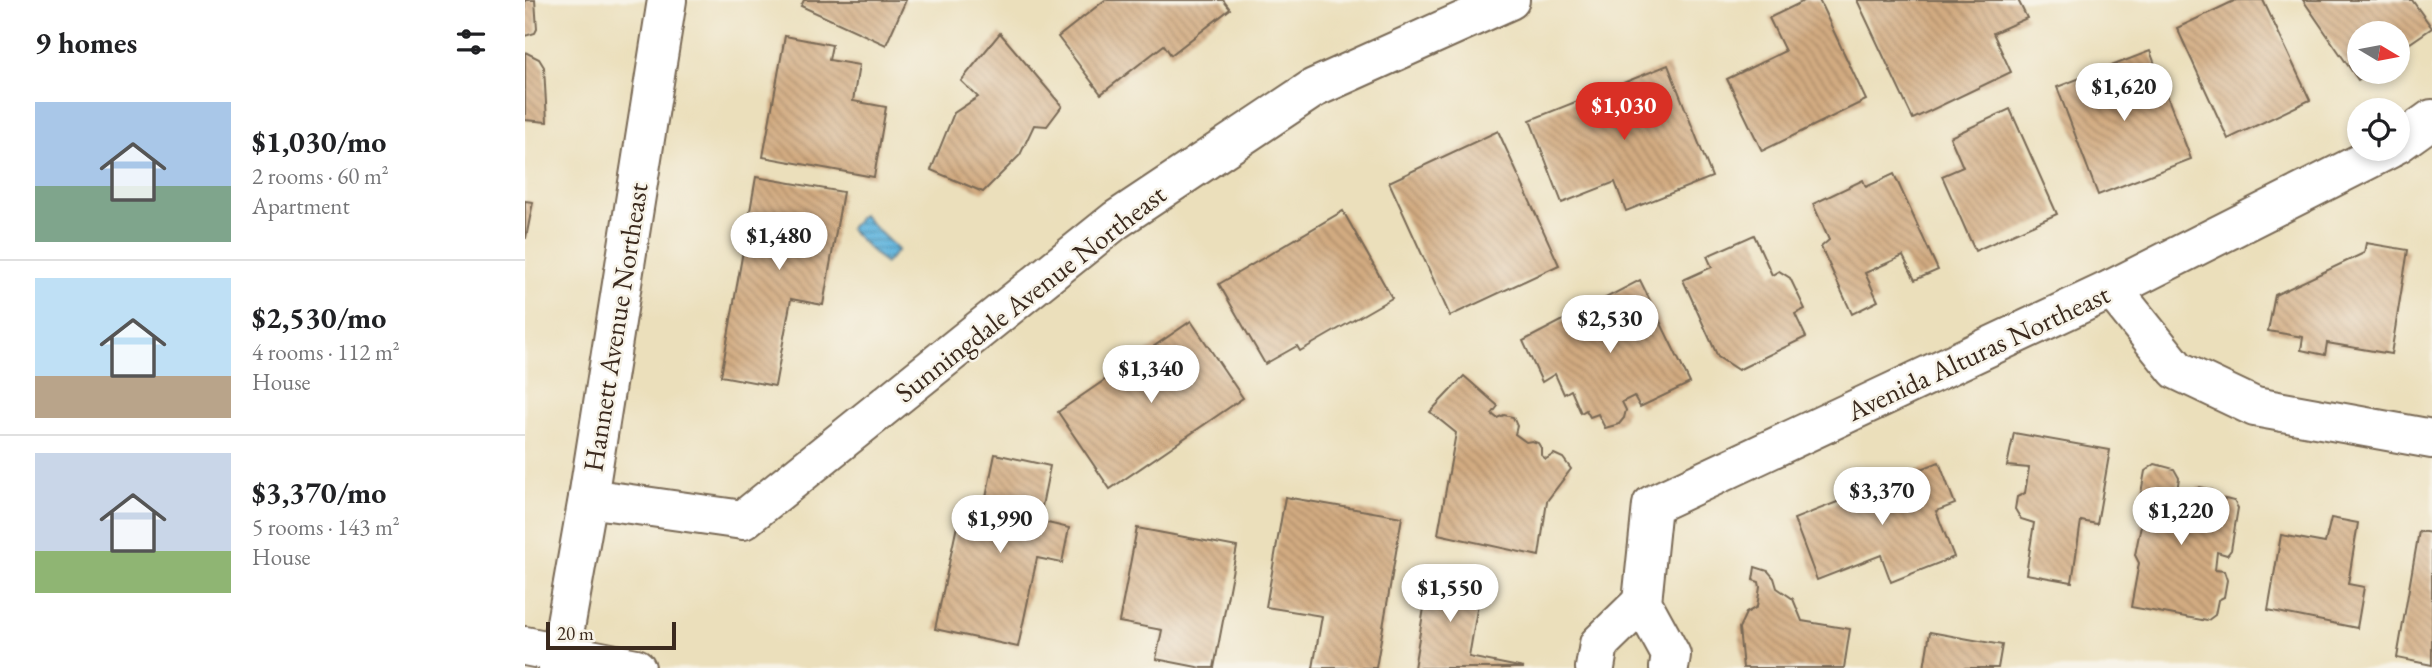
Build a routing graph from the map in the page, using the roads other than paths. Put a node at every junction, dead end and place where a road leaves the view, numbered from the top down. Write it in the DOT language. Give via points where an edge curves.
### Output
graph roads {
  1 [pos="667,0"];
  2 [pos="1510,0"];
  3 [pos="2432,119"];
  4 [pos="2410,135"];
  5 [pos="2365,161"];
  6 [pos="2112,289"];
  7 [pos="2432,439"];
  8 [pos="588,498"];
  9 [pos="1642,602"];
  10 [pos="548,656"];
  11 [pos="636,668"];
  12 [pos="1595,668"];
  13 [pos="1669,668"];
  1 -- 8 [label="street, Hannett Avenue Northeast"];
  2 -- 8 [label="street, Sunningdale Avenue Northeast" via="1314,88 1116,220 743,520"];
  3 -- 4 [label="street"];
  5 -- 6 [label="street, Avenida Alturas Northeast"];
  6 -- 7 [label="street" via="2177,370 2255,407"];
  6 -- 9 [label="street, Avenida Alturas Northeast" via="1651,505"];
  8 -- 10 [label="street, Hannett Avenue Northeast"];
  9 -- 12 [label="street" via="1599,644"];
  9 -- 13 [label="street" via="1671,655"];
  10 -- 11 [label="street"];
}
